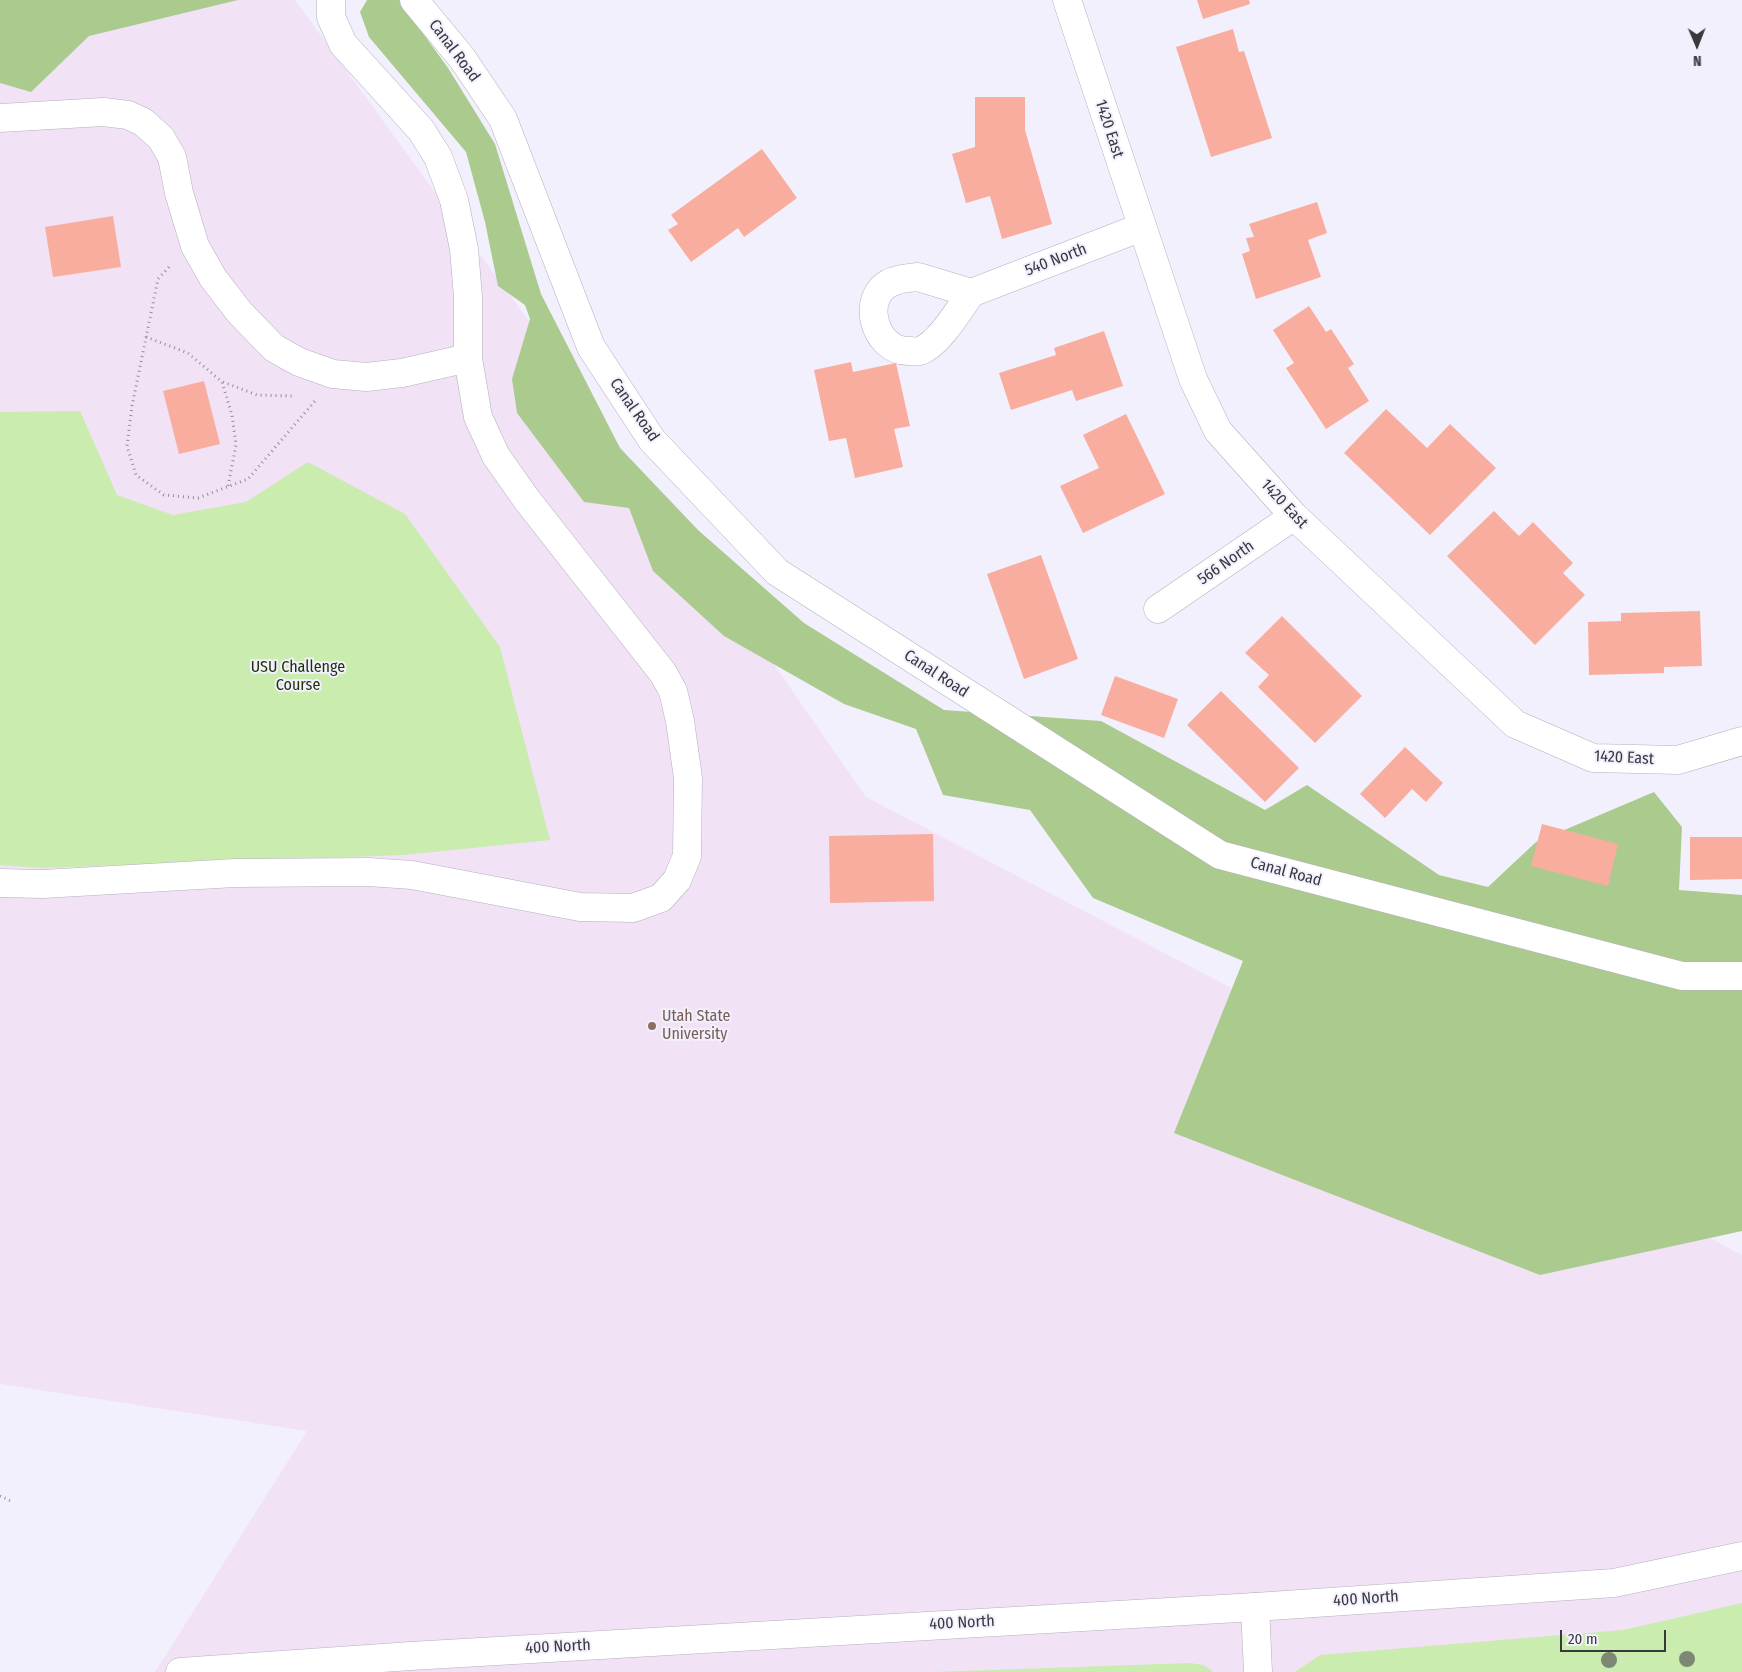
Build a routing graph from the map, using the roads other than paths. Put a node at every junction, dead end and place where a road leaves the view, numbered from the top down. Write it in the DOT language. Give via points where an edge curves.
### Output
graph roads {
  1 [pos="331,0"];
  2 [pos="414,0"];
  3 [pos="1067,0"];
  4 [pos="0,118"];
  5 [pos="1142,227"];
  6 [pos="971,294"];
  7 [pos="468,358"];
  8 [pos="1294,516"];
  9 [pos="1158,609"];
  10 [pos="1742,742"];
  11 [pos="0,883"];
  12 [pos="1742,976"];
  13 [pos="1742,1556"];
  14 [pos="1256,1607"];
  15 [pos="180,1672"];
  16 [pos="1258,1672"];
  1 -- 7 [label="main road" via="331,17 343,44 421,130 438,157 454,200 464,248"];
  2 -- 12 [label="main road, Canal Road" via="462,58 503,119 591,347 652,440 777,572 1220,855 1682,976"];
  3 -- 5 [label="main road, 1420 East"];
  4 -- 7 [label="main road" via="103,112 128,115 143,122 161,138 172,157 194,246 213,278 240,313 274,348 327,384 402,373"];
  5 -- 6 [label="main road, 540 North"];
  5 -- 8 [label="main road, 1420 East" via="1193,380 1218,431"];
  7 -- 11 [label="main road" via="478,417 496,456 526,500 663,673 673,691 688,778 687,856 677,880 661,898 633,908 580,907 412,875 368,872 235,873 43,884"];
  8 -- 9 [label="main road, 566 North"];
  8 -- 10 [label="main road, 1420 East" via="1514,724 1593,758 1678,760"];
  13 -- 14 [label="main road, 400 North" via="1614,1583"];
  14 -- 15 [label="main road, 400 North"];
  14 -- 16 [label="main road"];
}
